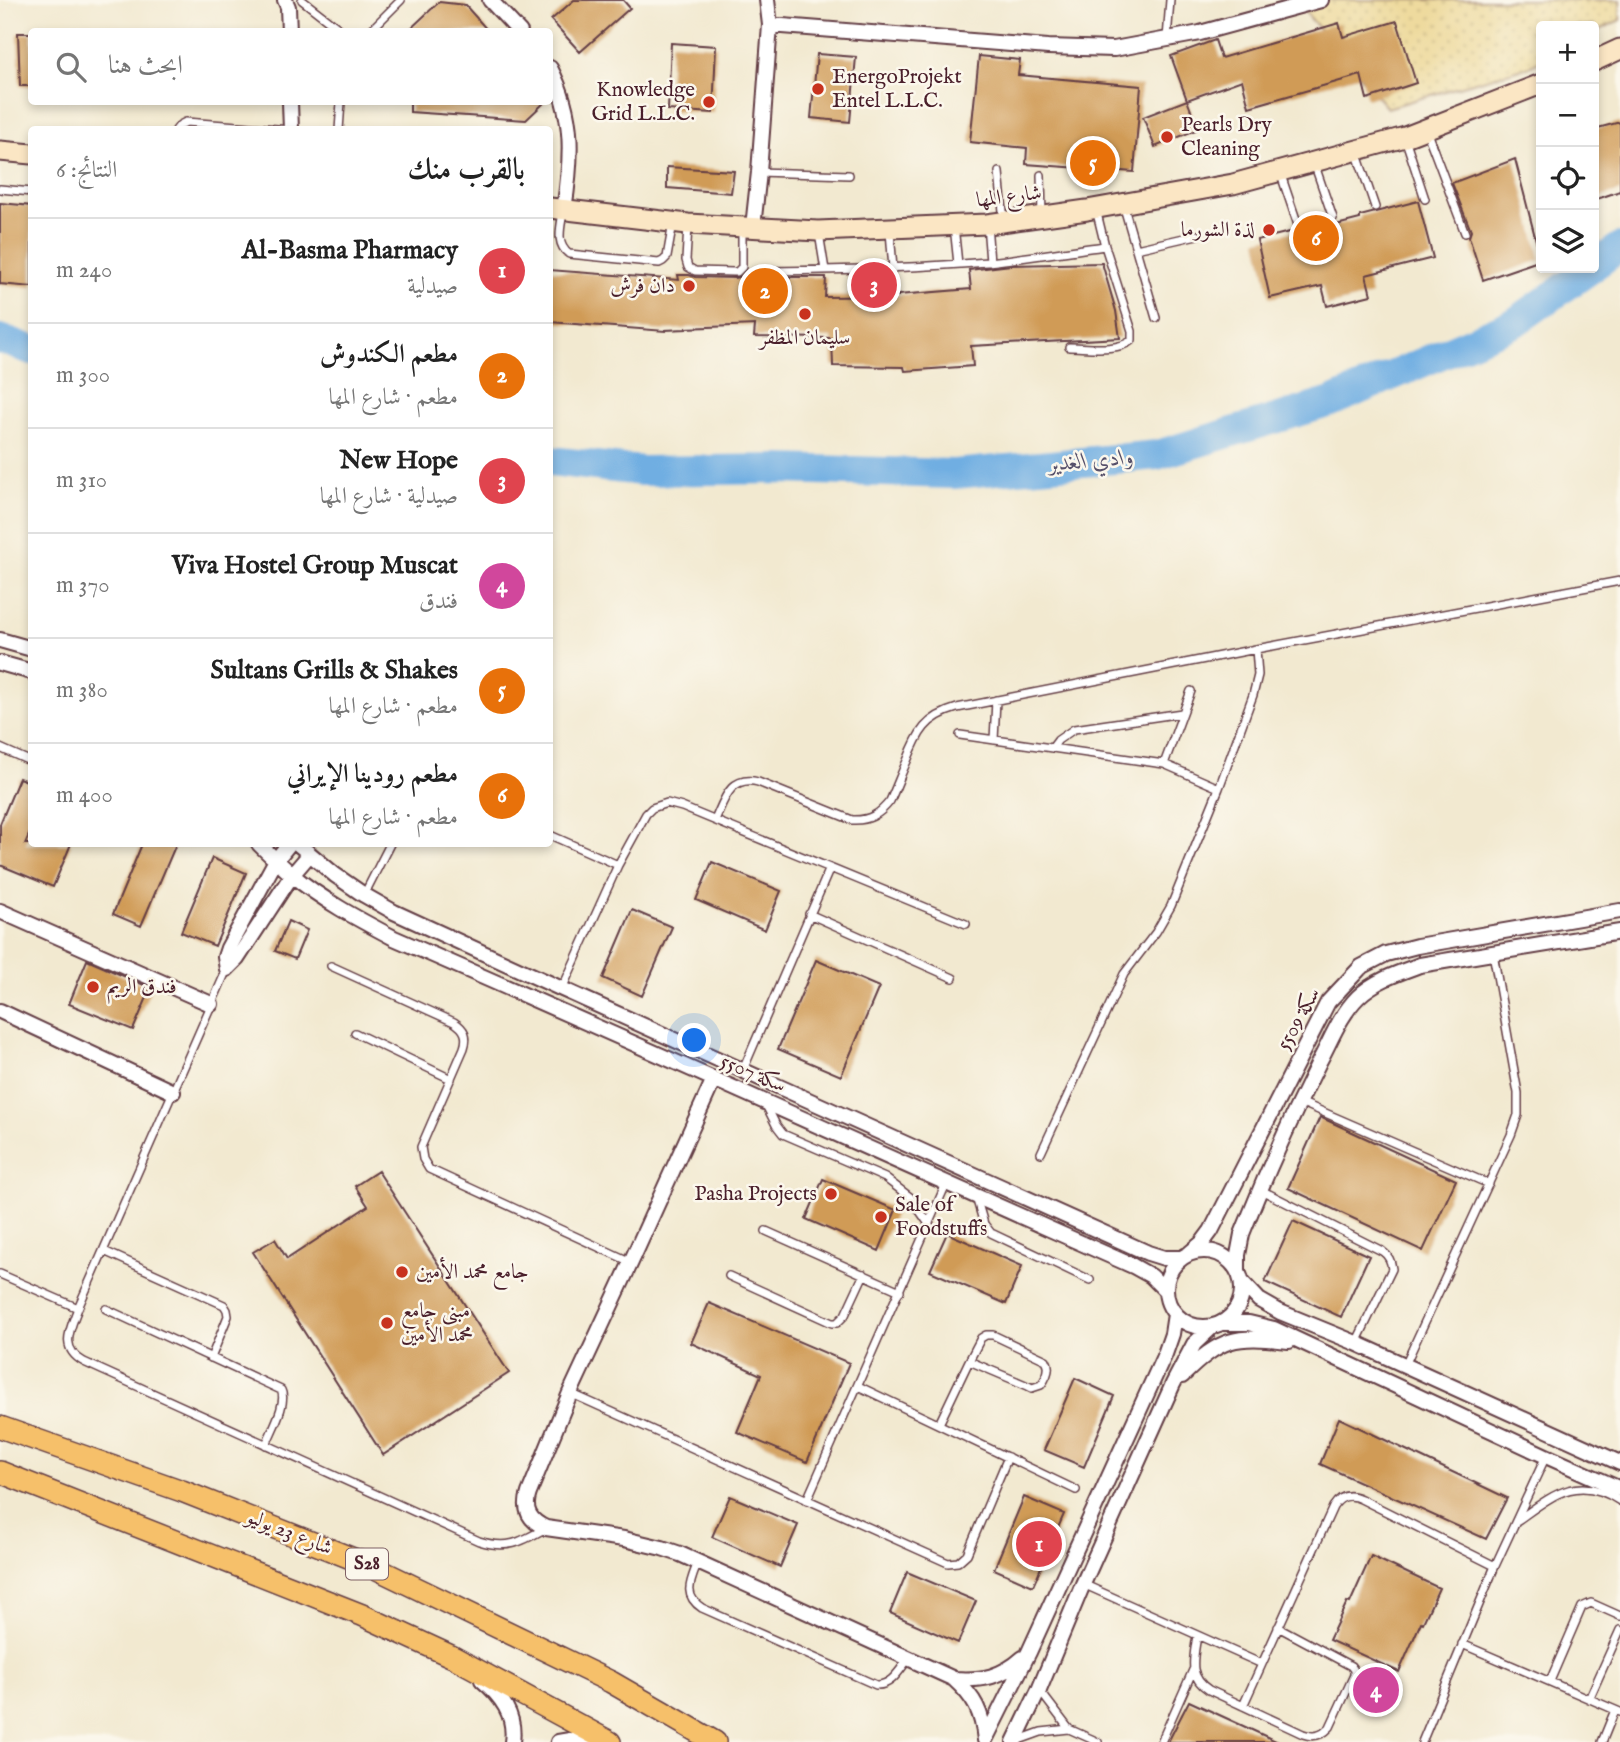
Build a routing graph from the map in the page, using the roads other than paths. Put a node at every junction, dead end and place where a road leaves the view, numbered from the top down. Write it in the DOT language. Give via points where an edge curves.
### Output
graph roads {
  1 [pos="285,0"];
  2 [pos="302,0"];
  3 [pos="401,0"];
  4 [pos="490,0"];
  5 [pos="767,0"];
  6 [pos="1170,0"];
  7 [pos="1321,0"];
  8 [pos="770,25"];
  9 [pos="289,28"];
  10 [pos="338,28"];
  11 [pos="373,28"];
  12 [pos="516,28"];
  13 [pos="1167,40"];
  14 [pos="1620,49"];
  15 [pos="1599,59"];
  16 [pos="553,74"];
  17 [pos="1536,86"];
  18 [pos="290,105"];
  19 [pos="341,105"];
  20 [pos="179,126"];
  21 [pos="238,126"];
  22 [pos="290,126"];
  23 [pos="339,126"];
  24 [pos="1426,129"];
  25 [pos="1405,137"];
  26 [pos="0,151"];
  27 [pos="1356,151"];
  28 [pos="28,154"];
  29 [pos="1314,162"];
  30 [pos="1280,171"];
  31 [pos="758,172"];
  32 [pos="999,172"];
  33 [pos="849,175"];
  34 [pos="1041,175"];
  35 [pos="0,189"];
  36 [pos="28,191"];
  37 [pos="1425,199"];
  38 [pos="1122,204"];
  39 [pos="1375,207"];
  40 [pos="1096,208"];
  41 [pos="557,209"];
  42 [pos="1042,216"];
  43 [pos="1333,218"];
  44 [pos="681,223"];
  45 [pos="996,223"];
  46 [pos="954,226"];
  47 [pos="747,227"];
  48 [pos="1298,228"];
  49 [pos="890,229"];
  50 [pos="818,231"];
  51 [pos="1465,233"];
  52 [pos="1197,235"];
  53 [pos="1105,246"];
  54 [pos="1136,249"];
  55 [pos="990,262"];
  56 [pos="958,264"];
  57 [pos="893,269"];
  58 [pos="825,270"];
  59 [pos="771,271"];
  60 [pos="1156,318"];
  61 [pos="1069,346"];
  62 [pos="1620,581"];
  63 [pos="0,640"];
  64 [pos="28,648"];
  65 [pos="1256,649"];
  66 [pos="0,663"];
  67 [pos="28,671"];
  68 [pos="1191,691"];
  69 [pos="996,700"];
  70 [pos="1182,713"];
  71 [pos="960,734"];
  72 [pos="993,740"];
  73 [pos="0,748"];
  74 [pos="1052,748"];
  75 [pos="28,760"];
  76 [pos="1164,764"];
  77 [pos="1219,788"];
  78 [pos="715,820"];
  79 [pos="553,836"];
  80 [pos="262,847"];
  81 [pos="287,847"];
  82 [pos="302,847"];
  83 [pos="388,847"];
  84 [pos="310,854"];
  85 [pos="276,860"];
  86 [pos="618,865"];
  87 [pos="830,868"];
  88 [pos="292,875"];
  89 [pos="364,895"];
  90 [pos="0,911"];
  91 [pos="1620,911"];
  92 [pos="809,914"];
  93 [pos="965,924"];
  94 [pos="1620,932"];
  95 [pos="1493,953"];
  96 [pos="331,967"];
  97 [pos="227,969"];
  98 [pos="953,978"];
  99 [pos="562,989"];
  100 [pos="211,1004"];
  101 [pos="0,1012"];
  102 [pos="355,1033"];
  103 [pos="742,1071"];
  104 [pos="450,1079"];
  105 [pos="713,1079"];
  106 [pos="173,1092"];
  107 [pos="765,1101"];
  108 [pos="1299,1101"];
  109 [pos="1041,1153"];
  110 [pos="947,1184"];
  111 [pos="1489,1184"];
  112 [pos="1261,1190"];
  113 [pos="976,1197"];
  114 [pos="929,1224"];
  115 [pos="766,1231"];
  116 [pos="104,1251"];
  117 [pos="1186,1256"];
  118 [pos="631,1262"];
  119 [pos="0,1274"];
  120 [pos="863,1274"];
  121 [pos="729,1276"];
  122 [pos="1240,1277"];
  123 [pos="1090,1280"];
  124 [pos="1166,1290"];
  125 [pos="900,1291"];
  126 [pos="78,1308"];
  127 [pos="106,1309"];
  128 [pos="1175,1314"];
  129 [pos="1217,1325"];
  130 [pos="1305,1343"];
  131 [pos="1356,1343"];
  132 [pos="211,1358"];
  133 [pos="969,1361"];
  134 [pos="1405,1365"];
  135 [pos="1173,1384"];
  136 [pos="858,1386"];
  137 [pos="570,1393"];
  138 [pos="939,1424"];
  139 [pos="0,1427"];
  140 [pos="265,1445"];
  141 [pos="1546,1456"];
  142 [pos="1008,1458"];
  143 [pos="1620,1463"];
  144 [pos="0,1472"];
  145 [pos="1076,1490"];
  146 [pos="1620,1497"];
  147 [pos="807,1500"];
  148 [pos="1517,1520"];
  149 [pos="546,1528"];
  150 [pos="698,1562"];
  151 [pos="1495,1566"];
  152 [pos="1083,1584"];
  153 [pos="1620,1616"];
  154 [pos="1278,1627"];
  155 [pos="1620,1630"];
  156 [pos="1197,1635"];
  157 [pos="1462,1644"];
  158 [pos="1029,1652"];
  159 [pos="453,1657"];
  160 [pos="909,1658"];
  161 [pos="1262,1664"];
  162 [pos="1194,1670"];
  163 [pos="954,1679"];
  164 [pos="1550,1681"];
  165 [pos="1039,1690"];
  166 [pos="1589,1699"];
  167 [pos="1243,1706"];
  168 [pos="1618,1711"];
  169 [pos="1069,1728"];
  170 [pos="984,1741"];
  171 [pos="512,1742"];
  172 [pos="558,1742"];
  173 [pos="594,1742"];
  174 [pos="610,1742"];
  175 [pos="715,1742"];
  176 [pos="1014,1742"];
  177 [pos="1098,1742"];
  178 [pos="1161,1742"];
  179 [pos="1422,1742"];
  180 [pos="1602,1742"];
  1 -- 9 [label="street"];
  2 -- 10 [label="lane"];
  3 -- 11 [label="lane"];
  4 -- 12 [label="street"];
  5 -- 8 [label="street"];
  6 -- 13 [label="lane"];
  7 -- 13 [label="street"];
  8 -- 13 [label="street" via="1083,49"];
  8 -- 31 [label="street"];
  14 -- 15 [label="street"];
  16 -- 41 [label="street" via="567,111 569,136 570,173"];
  17 -- 24 [label="street, شارع المها"];
  18 -- 22 [label="street"];
  19 -- 23 [label="lane"];
  20 -- 21 [label="lane" via="186,122"];
  24 -- 25 [label="street, شارع المها"];
  24 -- 51 [label="lane"];
  25 -- 27 [label="street, شارع المها"];
  25 -- 37 [label="lane"];
  26 -- 28 [label="street"];
  27 -- 29 [label="street, شارع المها"];
  27 -- 39 [label="lane"];
  29 -- 30 [label="street, شارع المها"];
  29 -- 43 [label="lane"];
  30 -- 38 [label="street, شارع المها"];
  30 -- 48 [label="lane"];
  31 -- 33 [label="lane"];
  31 -- 47 [label="street"];
  32 -- 45 [label="lane"];
  34 -- 42 [label="lane"];
  35 -- 36 [label="lane"];
  38 -- 40 [label="street, شارع المها"];
  38 -- 54 [label="lane"];
  40 -- 42 [label="street, شارع المها"];
  40 -- 53 [label="lane"];
  41 -- 44 [label="street, شارع المها"];
  41 -- 44 [label="lane" via="561,245 569,254 659,263 667,257"];
  42 -- 45 [label="street, شارع المها"];
  44 -- 47 [label="street, شارع المها"];
  44 -- 47 [label="lane" via="686,264 695,271 740,270"];
  45 -- 46 [label="street, شارع المها"];
  45 -- 55 [label="lane"];
  46 -- 49 [label="street, شارع المها"];
  46 -- 56 [label="lane"];
  47 -- 50 [label="street, شارع المها"];
  49 -- 50 [label="street, شارع المها"];
  49 -- 57 [label="lane"];
  50 -- 58 [label="lane"];
  52 -- 54 [label="lane"];
  53 -- 55 [label="lane"];
  53 -- 61 [label="lane" via="1132,340 1118,347"];
  54 -- 60 [label="lane"];
  55 -- 56 [label="lane"];
  56 -- 57 [label="lane"];
  57 -- 58 [label="lane"];
  58 -- 59 [label="lane"];
  62 -- 65 [label="lane"];
  63 -- 64 [label="street"];
  65 -- 69 [label="lane"];
  65 -- 77 [label="lane" via="1256,685"];
  66 -- 67 [label="street"];
  68 -- 70 [label="lane"];
  69 -- 72 [label="lane"];
  69 -- 78 [label="lane" via="948,711 931,720 916,737 890,801 869,819 852,820 747,780 731,788"];
  70 -- 74 [label="lane" via="1074,729"];
  70 -- 76 [label="lane"];
  71 -- 72 [label="lane"];
  72 -- 74 [label="lane"];
  73 -- 75 [label="lane"];
  74 -- 76 [label="lane"];
  76 -- 77 [label="lane"];
  77 -- 109 [label="lane" via="1171,906 1124,974"];
  78 -- 86 [label="lane" via="675,804 659,805 646,814"];
  78 -- 87 [label="lane"];
  79 -- 86 [label="lane"];
  80 -- 85 [label="street, سكة 5507"];
  81 -- 85 [label="street"];
  82 -- 84 [label="street, سكة 5507"];
  83 -- 89 [label="lane"];
  84 -- 88 [label="street"];
  84 -- 89 [label="street, سكة 5507"];
  85 -- 88 [label="street, سكة 5507"];
  85 -- 97 [label="street" via="228,948"];
  86 -- 99 [label="lane"];
  87 -- 92 [label="lane"];
  87 -- 93 [label="lane"];
  88 -- 97 [label="street"];
  88 -- 105 [label="street, سكة 5507" via="394,938"];
  89 -- 99 [label="street, سكة 5507"];
  90 -- 100 [label="street"];
  91 -- 117 [label="street, سكة 5509" via="1417,946 1361,967 1328,1002 1211,1231"];
  92 -- 98 [label="lane"];
  92 -- 103 [label="lane"];
  94 -- 95 [label="street, سكة 5509"];
  95 -- 108 [label="street, سكة 5509" via="1420,965 1393,974 1359,996 1343,1016"];
  95 -- 111 [label="lane" via="1518,1104 1515,1125"];
  96 -- 104 [label="lane" via="461,1026 466,1040"];
  97 -- 100 [label="lane"];
  99 -- 103 [label="street, سكة 5507"];
  100 -- 106 [label="lane"];
  101 -- 106 [label="street"];
  102 -- 104 [label="lane"];
  103 -- 117 [label="street, سكة 5507" via="1148,1253 1164,1258"];
  104 -- 118 [label="lane" via="421,1147 429,1170"];
  105 -- 107 [label="street, سكة 5507"];
  105 -- 118 [label="street"];
  106 -- 116 [label="lane"];
  107 -- 110 [label="street, سكة 5507"];
  107 -- 114 [label="lane" via="783,1134 885,1178 910,1197"];
  108 -- 111 [label="lane"];
  108 -- 112 [label="street, سكة 5509"];
  110 -- 113 [label="street, سكة 5507"];
  110 -- 114 [label="lane"];
  111 -- 134 [label="lane"];
  112 -- 122 [label="street, سكة 5509" via="1242,1234"];
  112 -- 131 [label="lane" via="1388,1256 1392,1269"];
  113 -- 123 [label="lane" via="991,1233"];
  113 -- 124 [label="street, سكة 5507" via="1133,1266"];
  114 -- 125 [label="lane"];
  115 -- 120 [label="lane"];
  116 -- 126 [label="lane"];
  116 -- 132 [label="lane" via="224,1305 228,1317"];
  117 -- 122 [label="street" via="1201,1251 1223,1256"];
  117 -- 124 [label="street" via="1172,1267"];
  118 -- 137 [label="street"];
  119 -- 126 [label="lane"];
  120 -- 121 [label="lane" via="837,1323"];
  120 -- 125 [label="lane"];
  122 -- 129 [label="street" via="1239,1306"];
  122 -- 131 [label="street" via="1269,1307"];
  124 -- 128 [label="street"];
  125 -- 136 [label="lane"];
  126 -- 140 [label="lane" via="68,1340 76,1357"];
  127 -- 132 [label="lane"];
  128 -- 129 [label="street" via="1197,1327"];
  128 -- 158 [label="street" via="1165,1354"];
  129 -- 130 [label="street" via="1262,1325"];
  129 -- 135 [label="street" via="1194,1344"];
  130 -- 135 [label="street" via="1241,1338 1224,1343 1208,1351"];
  130 -- 141 [label="street"];
  131 -- 134 [label="street"];
  132 -- 140 [label="lane" via="284,1394"];
  133 -- 133 [label="lane" via="981,1338 993,1335 1046,1360 1049,1367 1041,1385 1032,1388"];
  133 -- 138 [label="lane"];
  134 -- 143 [label="street"];
  135 -- 152 [label="street"];
  136 -- 138 [label="lane"];
  136 -- 147 [label="lane"];
  137 -- 147 [label="lane"];
  137 -- 149 [label="street" via="526,1501 530,1518"];
  138 -- 142 [label="lane"];
  139 -- 175 [label="main road, شارع 23 يوليو / S28" via="182,1491 371,1566 611,1682"];
  140 -- 149 [label="lane" via="492,1545 518,1543"];
  141 -- 146 [label="street"];
  141 -- 148 [label="lane"];
  142 -- 145 [label="lane"];
  142 -- 147 [label="lane" via="967,1554 953,1563"];
  144 -- 159 [label="main road, S28" via="362,1615"];
  146 -- 148 [label="lane" via="1589,1487 1572,1488"];
  148 -- 151 [label="lane"];
  149 -- 150 [label="street" via="643,1543"];
  150 -- 160 [label="street"];
  150 -- 160 [label="lane" via="689,1590 702,1608 876,1685 888,1683"];
  151 -- 154 [label="lane" via="1353,1495 1345,1496 1333,1507"];
  151 -- 157 [label="lane"];
  152 -- 156 [label="lane"];
  152 -- 165 [label="street"];
  153 -- 164 [label="lane" via="1591,1603 1582,1607"];
  154 -- 161 [label="lane"];
  154 -- 167 [label="lane" via="1351,1665 1354,1675 1330,1727 1318,1736 1310,1737"];
  155 -- 166 [label="lane"];
  156 -- 161 [label="lane"];
  156 -- 162 [label="lane"];
  157 -- 164 [label="lane"];
  157 -- 179 [label="lane"];
  158 -- 163 [label="street" via="996,1676"];
  158 -- 170 [label="street"];
  159 -- 171 [label="street" via="505,1703"];
  159 -- 174 [label="main road, S28"];
  160 -- 163 [label="street"];
  161 -- 167 [label="lane"];
  162 -- 167 [label="lane" via="1200,1685"];
  162 -- 178 [label="lane"];
  163 -- 170 [label="street" via="977,1706"];
  164 -- 166 [label="lane"];
  165 -- 169 [label="lane"];
  165 -- 176 [label="street"];
  166 -- 168 [label="lane"];
  168 -- 180 [label="lane"];
  169 -- 176 [label="lane"];
  169 -- 177 [label="lane"];
  172 -- 173 [label="street"];
}
